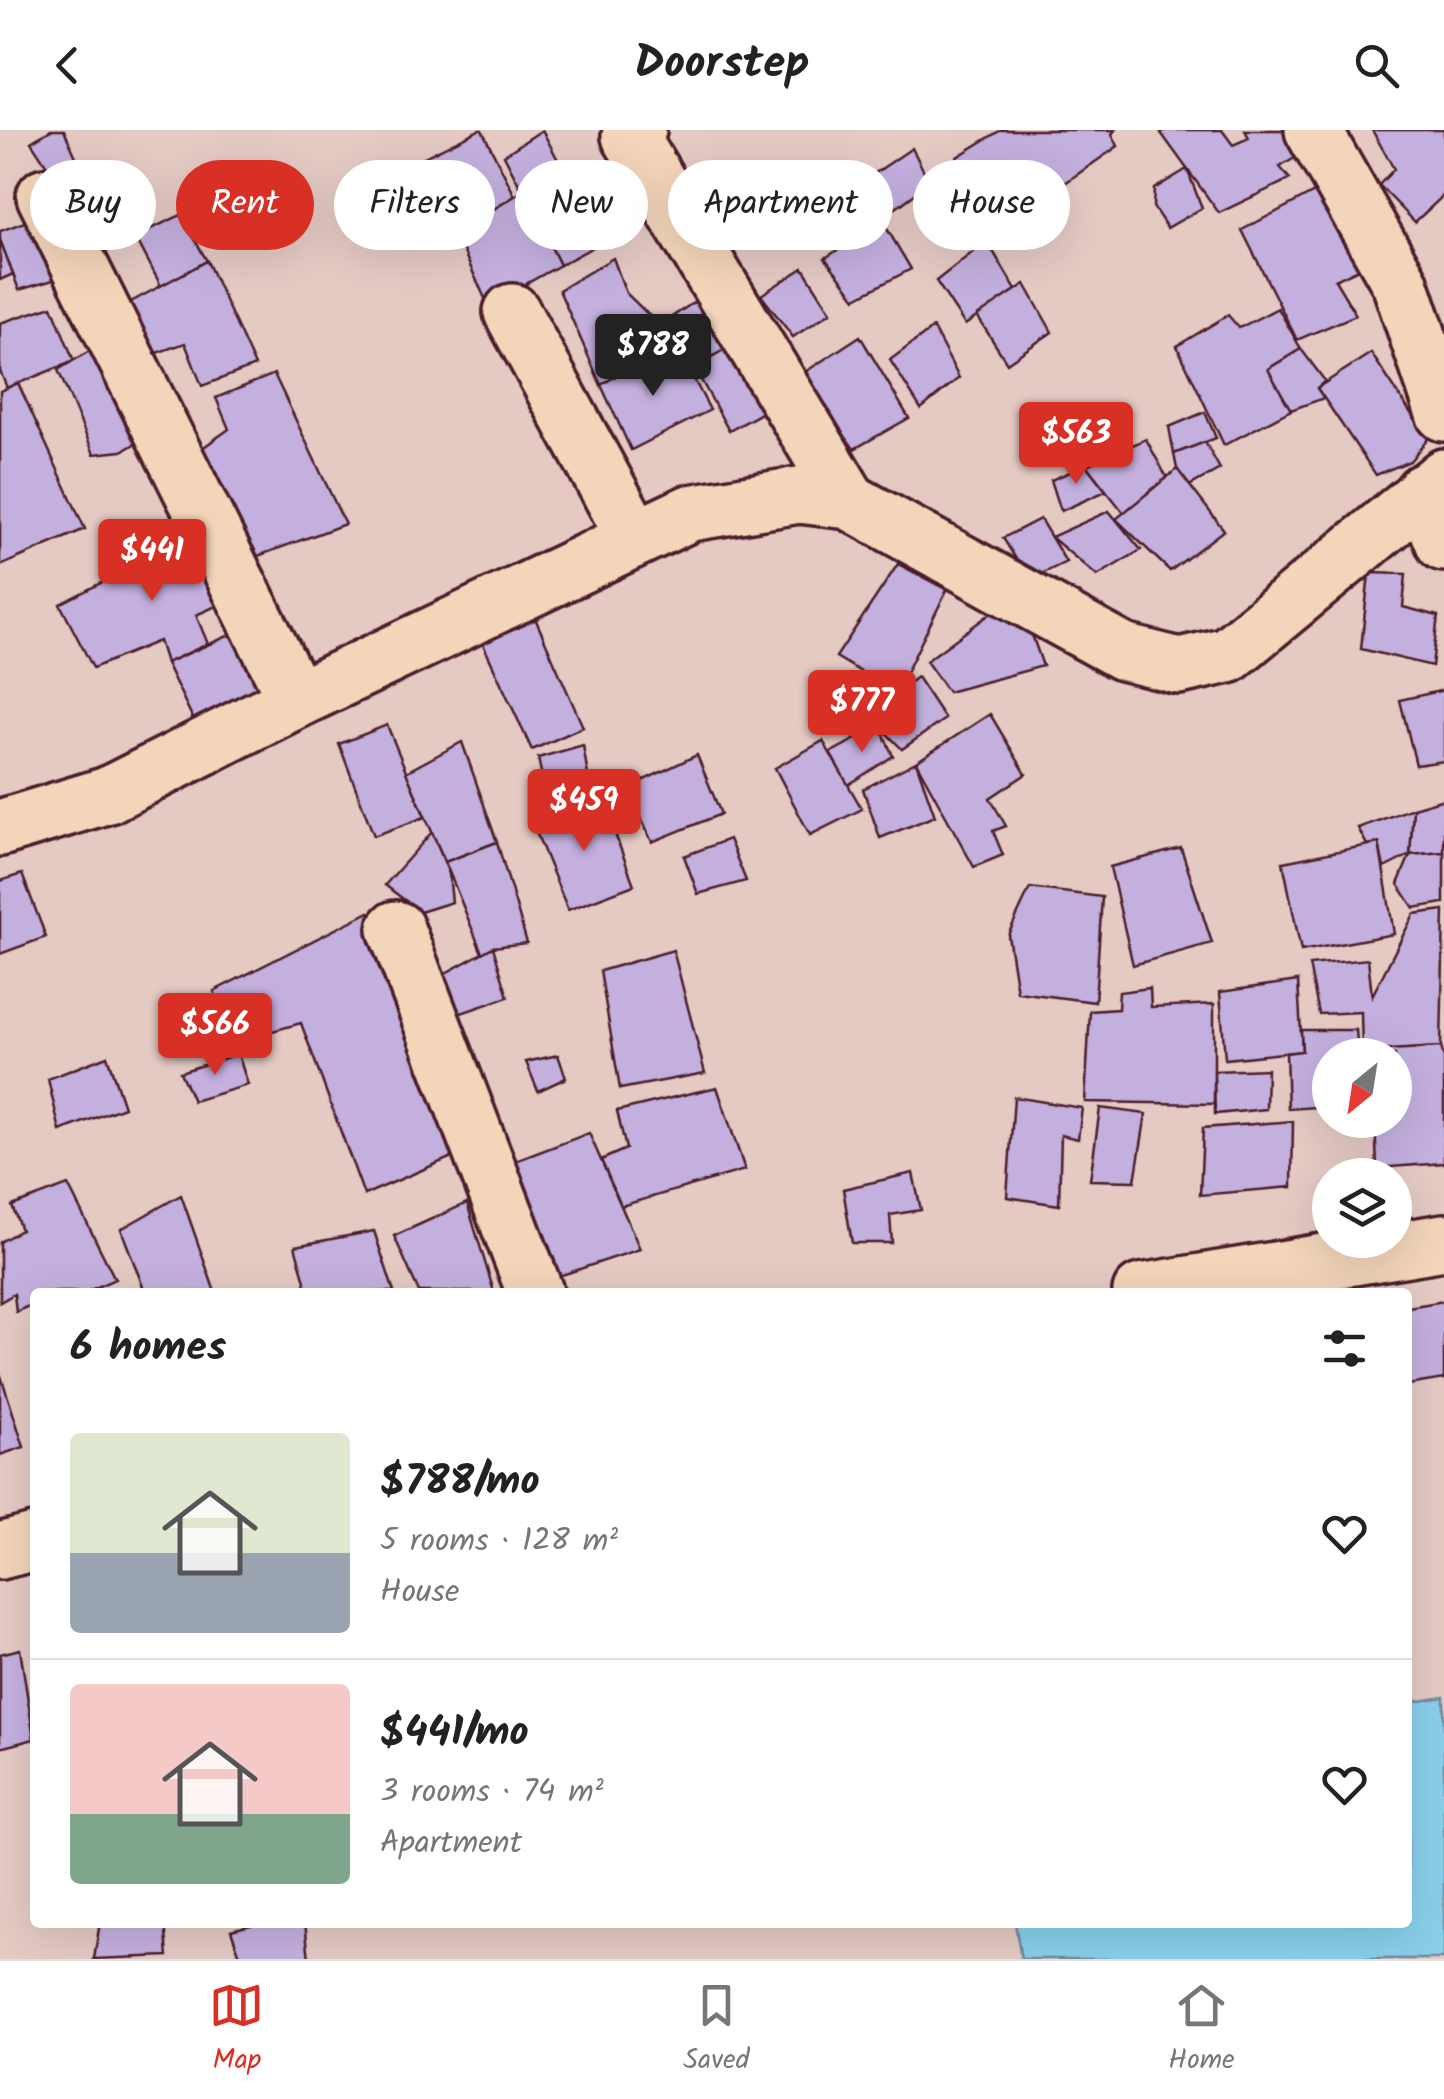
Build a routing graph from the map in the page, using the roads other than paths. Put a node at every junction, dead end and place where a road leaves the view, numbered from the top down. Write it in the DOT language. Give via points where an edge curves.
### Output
graph roads {
  1 [pos="638,130"];
  2 [pos="1313,130"];
  3 [pos="72,250"];
  4 [pos="512,312"];
  5 [pos="1444,413"];
  6 [pos="1434,485"];
  7 [pos="850,501"];
  8 [pos="635,538"];
  9 [pos="1444,543"];
  10 [pos="296,700"];
  11 [pos="0,828"];
  12 [pos="396,929"];
  13 [pos="1444,1242"];
  14 [pos="533,1288"];
  15 [pos="1165,1288"];
  16 [pos="30,1543"];
  17 [pos="0,1551"];
  1 -- 7 [label="street" via="630,136"];
  2 -- 5 [label="street" via="1400,283"];
  3 -- 10 [label="street"];
  4 -- 8 [label="street"];
  6 -- 7 [label="street" via="1228,655 1179,666 1123,652"];
  6 -- 9 [label="street"];
  7 -- 8 [label="street" via="799,495 730,505 690,513"];
  8 -- 10 [label="street"];
  10 -- 11 [label="street" via="108,795"];
  12 -- 14 [label="street"];
  13 -- 15 [label="street"];
  16 -- 17 [label="street"];
}
